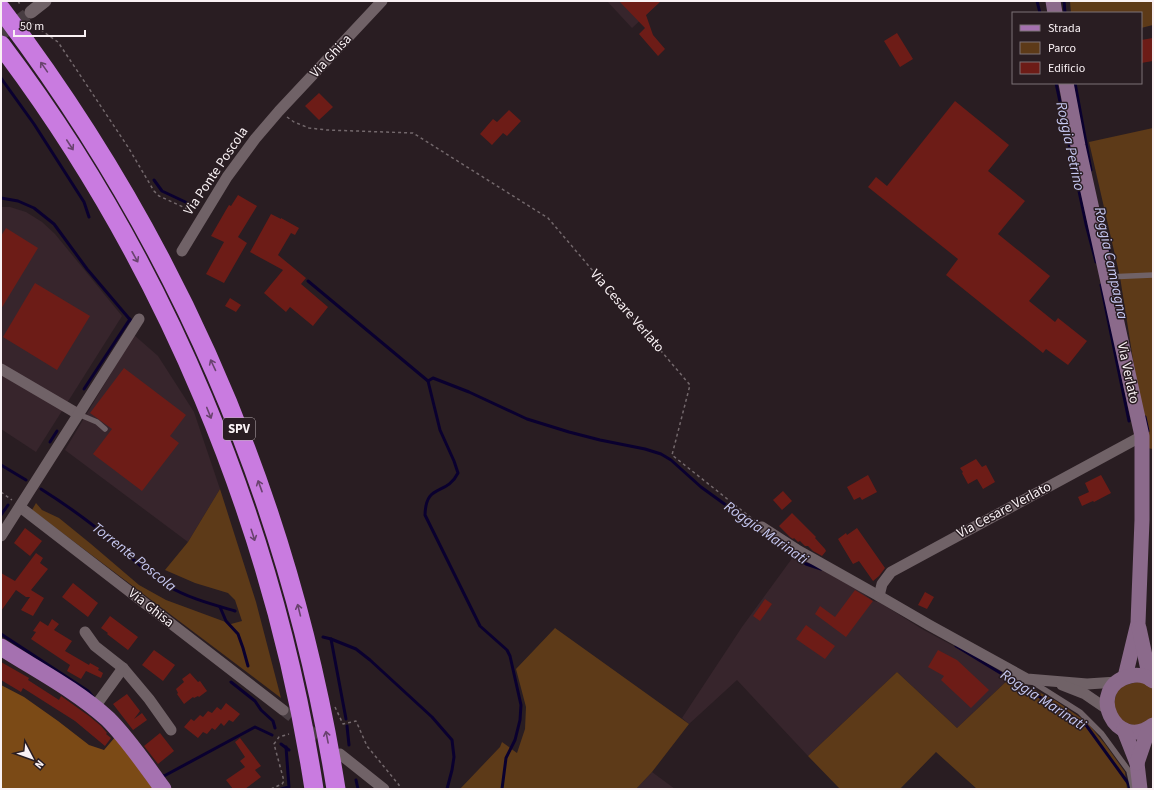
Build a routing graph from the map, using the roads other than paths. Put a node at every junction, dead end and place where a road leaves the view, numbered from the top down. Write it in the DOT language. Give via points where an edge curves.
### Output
graph roads {
  1 [pos="45,1"];
  2 [pos="382,1"];
  3 [pos="1053,1"];
  4 [pos="1,9"];
  5 [pos="27,12"];
  6 [pos="1055,12"];
  7 [pos="1,45"];
  8 [pos="1066,84"];
  9 [pos="279,111"];
  10 [pos="182,251"];
  11 [pos="1153,275"];
  12 [pos="1107,277"];
  13 [pos="140,319"];
  14 [pos="1,369"];
  15 [pos="78,414"];
  16 [pos="104,429"];
  17 [pos="1142,436"];
  18 [pos="17,504"];
  19 [pos="762,527"];
  20 [pos="1,536"];
  21 [pos="879,596"];
  22 [pos="1138,623"];
  23 [pos="85,632"];
  24 [pos="1,647"];
  25 [pos="123,668"];
  26 [pos="1027,679"];
  27 [pos="1121,679"];
  28 [pos="1152,680"];
  29 [pos="1054,682"];
  30 [pos="94,708"];
  31 [pos="1107,709"];
  32 [pos="283,710"];
  33 [pos="1151,727"];
  34 [pos="171,730"];
  35 [pos="1124,730"];
  36 [pos="340,754"];
  37 [pos="1137,763"];
  38 [pos="163,789"];
  39 [pos="314,789"];
  40 [pos="336,789"];
  41 [pos="384,789"];
  42 [pos="1132,789"];
  43 [pos="1140,789"];
  1 -- 5 [label="street"];
  2 -- 9 [label="street, Via Ghisa"];
  3 -- 6 [label="main road"];
  40 -- 4 [label="highway, SPV, one-way" via="321,707 287,567 260,486 218,377 176,287 124,190 66,99"];
  7 -- 39 [label="highway, SPV, one-way" via="92,181 135,257 199,390 233,475 264,568 285,646"];
  8 -- 12 [label="main road, Via Verlato"];
  9 -- 10 [label="street, Via Ponte Poscola" via="227,177"];
  11 -- 12 [label="lane"];
  12 -- 17 [label="main road, Via Verlato"];
  13 -- 15 [label="street"];
  14 -- 15 [label="street"];
  15 -- 16 [label="lane" via="97,422"];
  15 -- 18 [label="street"];
  17 -- 21 [label="street, Via Cesare Verlato" via="891,572 882,584"];
  17 -- 22 [label="main road, Via Verlato"];
  18 -- 20 [label="street"];
  18 -- 32 [label="street, Via Ghisa"];
  19 -- 21 [label="street" via="799,552"];
  21 -- 26 [label="street" via="928,626"];
  22 -- 27 [label="main road"];
  22 -- 28 [label="main road"];
  23 -- 25 [label="street" via="95,646"];
  24 -- 30 [label="main road" via="78,695"];
  25 -- 30 [label="street"];
  25 -- 34 [label="street"];
  26 -- 29 [label="street"];
  26 -- 42 [label="lane" via="1080,712 1102,734 1129,771"];
  27 -- 28 [label="main road" via="1133,675"];
  27 -- 29 [label="street" via="1087,684"];
  27 -- 31 [label="main road" via="1112,687"];
  29 -- 31 [label="street" via="1085,694"];
  30 -- 38 [label="main road" via="125,738"];
  31 -- 35 [label="main road" via="1113,721"];
  33 -- 35 [label="main road" via="1137,732"];
  33 -- 37 [label="main road"];
  35 -- 37 [label="main road"];
  36 -- 41 [label="street"];
  37 -- 43 [label="main road"];
}
